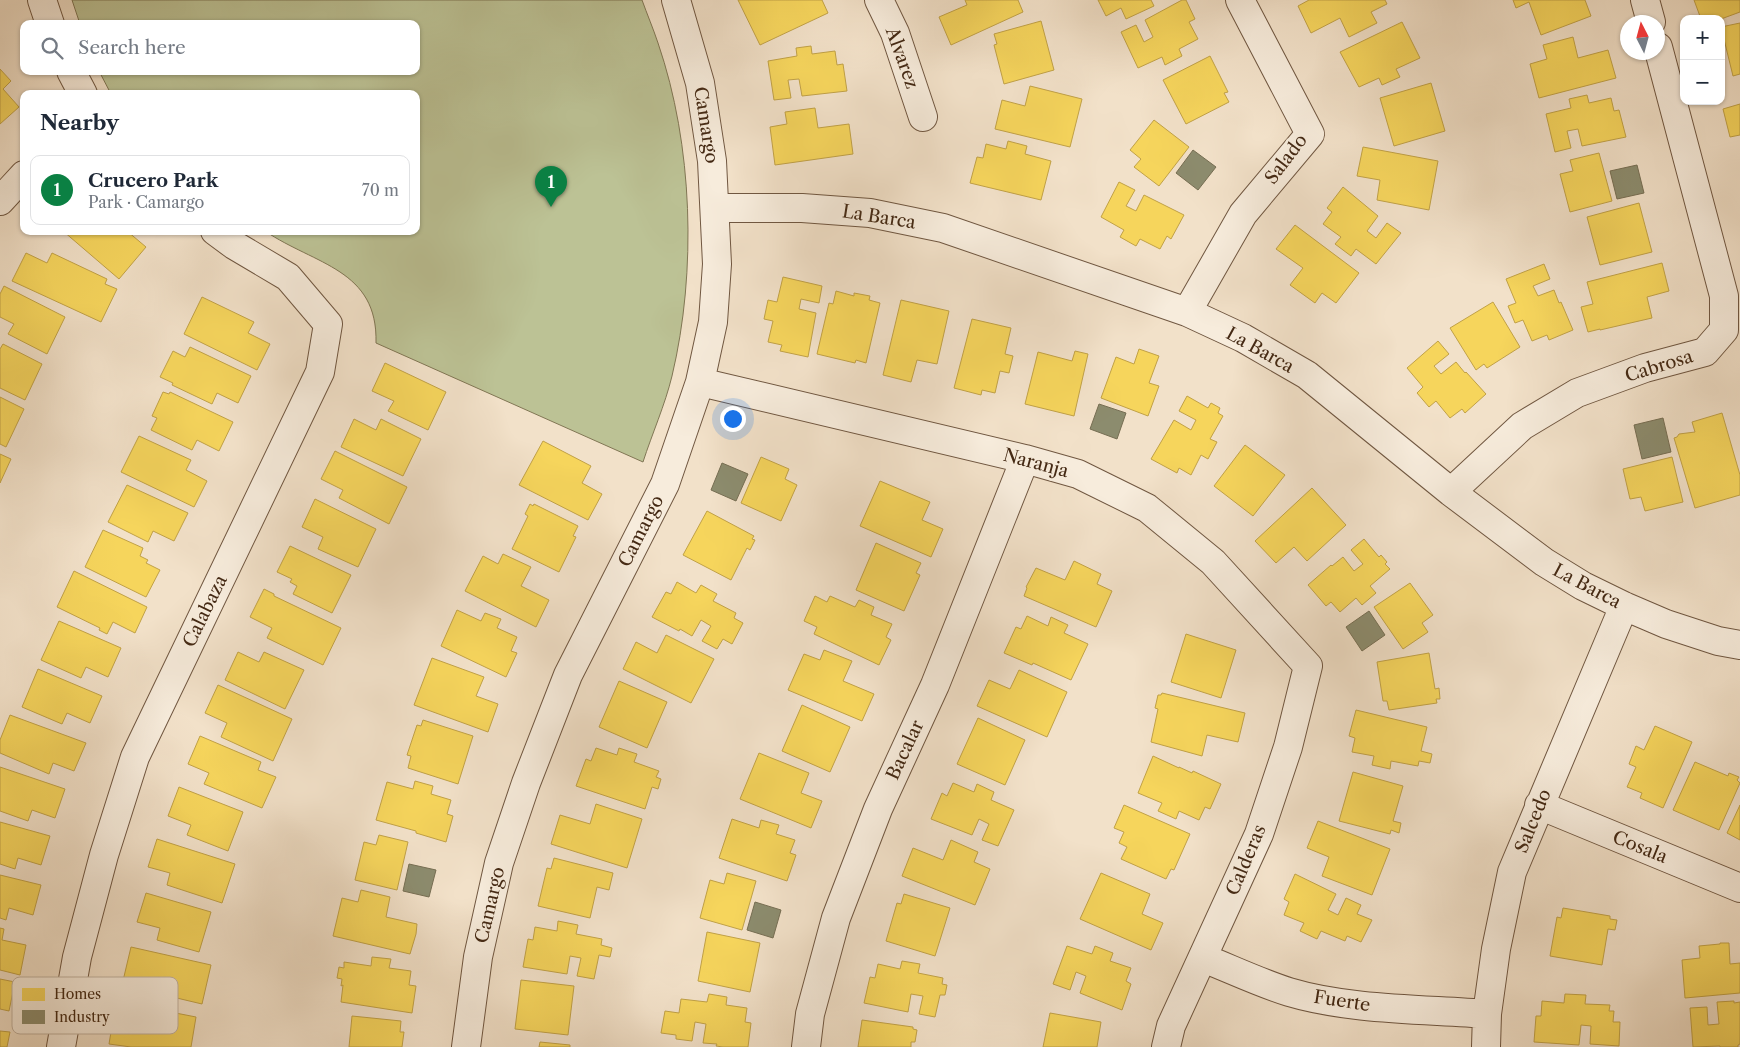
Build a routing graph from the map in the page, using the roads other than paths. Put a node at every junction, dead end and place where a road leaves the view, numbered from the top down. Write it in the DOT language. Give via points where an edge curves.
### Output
graph roads {
  1 [pos="42,0"];
  2 [pos="676,0"];
  3 [pos="879,0"];
  4 [pos="1240,0"];
  5 [pos="1645,0"];
  6 [pos="1649,15"];
  7 [pos="49,20"];
  8 [pos="1661,60"];
  9 [pos="73,75"];
  10 [pos="82,90"];
  11 [pos="923,117"];
  12 [pos="20,179"];
  13 [pos="0,201"];
  14 [pos="715,208"];
  15 [pos="220,235"];
  16 [pos="1187,312"];
  17 [pos="700,382"];
  18 [pos="1025,459"];
  19 [pos="1451,492"];
  20 [pos="1624,606"];
  21 [pos="1740,645"];
  22 [pos="1308,666"];
  23 [pos="1539,805"];
  24 [pos="1740,888"];
  25 [pos="1203,958"];
  26 [pos="73,977"];
  27 [pos="1487,1014"];
  28 [pos="63,1034"];
  29 [pos="61,1047"];
  30 [pos="466,1047"];
  31 [pos="806,1047"];
  32 [pos="1166,1047"];
  33 [pos="1486,1047"];
  1 -- 7 [label="street"];
  2 -- 14 [label="street, Camargo" via="700,83 712,161"];
  3 -- 11 [label="street, Alvarez" via="895,33"];
  4 -- 16 [label="street, Salado" via="1310,134 1243,214"];
  5 -- 6 [label="street"];
  8 -- 19 [label="street, Cabrosa" via="1724,296 1724,330 1705,352 1646,368 1577,393 1522,426"];
  9 -- 10 [label="street"];
  12 -- 13 [label="street"];
  14 -- 16 [label="street, La Barca" via="802,208 870,213 943,228"];
  14 -- 17 [label="street, Camargo" via="717,264 713,322"];
  15 -- 26 [label="street, Calabaza" via="288,277 328,324 320,372 135,757 104,855"];
  16 -- 19 [label="street, La Barca" via="1243,338 1307,375"];
  17 -- 18 [label="street, Naranja"];
  17 -- 30 [label="street, Camargo" via="665,484 568,675 526,783 499,863 478,957"];
  18 -- 22 [label="street, Naranja" via="1078,474 1147,508 1213,562"];
  18 -- 31 [label="street, Bacalar" via="935,685 878,809 840,909 810,1014"];
  19 -- 20 [label="street, La Barca" via="1544,562"];
  20 -- 21 [label="street, La Barca" via="1666,624"];
  20 -- 23 [label="street, Salcedo"];
  22 -- 25 [label="street, Calderas" via="1288,747 1258,834"];
  23 -- 24 [label="street, Cosala"];
  23 -- 27 [label="street, Salcedo" via="1512,872"];
  25 -- 27 [label="street, Fuerte" via="1288,992 1331,1001"];
  25 -- 32 [label="street, Calderas" via="1171,1026"];
  27 -- 33 [label="street, Salcedo"];
  28 -- 29 [label="street, Calabaza"];
}
